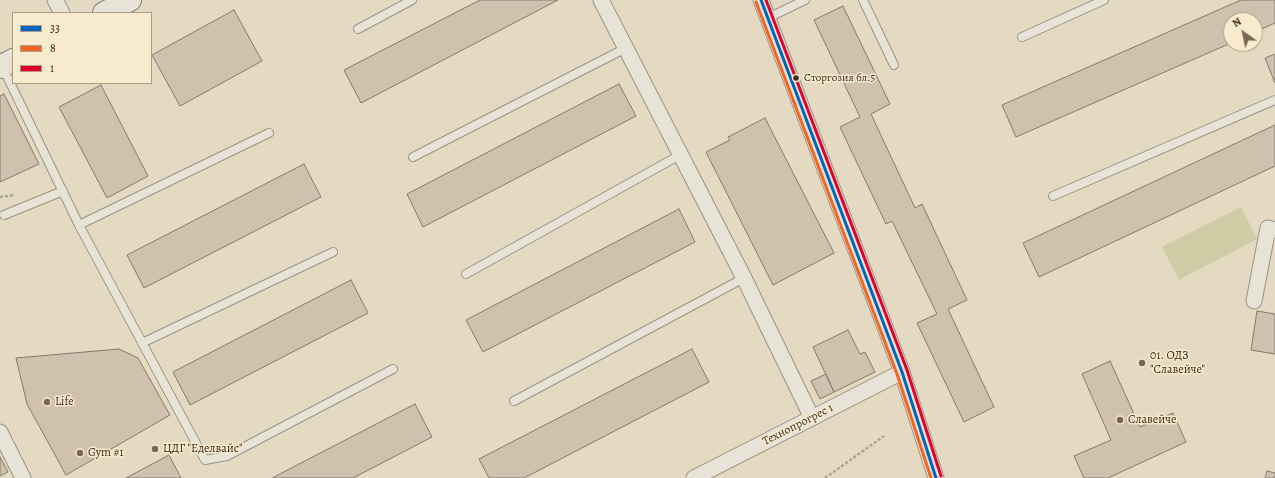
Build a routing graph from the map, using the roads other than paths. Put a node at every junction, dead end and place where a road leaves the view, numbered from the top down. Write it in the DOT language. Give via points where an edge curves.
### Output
graph roads {
  1 [pos="55,0"];
  2 [pos="130,0"];
  3 [pos="412,0"];
  4 [pos="601,0"];
  5 [pos="760,0"];
  6 [pos="805,0"];
  7 [pos="863,0"];
  8 [pos="1104,0"];
  9 [pos="61,12"];
  10 [pos="106,12"];
  11 [pos="768,18"];
  12 [pos="358,29"];
  13 [pos="1022,37"];
  14 [pos="626,48"];
  15 [pos="5,64"];
  16 [pos="894,65"];
  17 [pos="12,79"];
  18 [pos="14,84"];
  19 [pos="1275,100"];
  20 [pos="269,133"];
  21 [pos="680,155"];
  22 [pos="414,158"];
  23 [pos="63,191"];
  24 [pos="1053,196"];
  25 [pos="4,215"];
  26 [pos="79,225"];
  27 [pos="1275,230"];
  28 [pos="333,252"];
  29 [pos="466,274"];
  30 [pos="744,278"];
  31 [pos="1254,301"];
  32 [pos="142,343"];
  33 [pos="393,370"];
  34 [pos="902,372"];
  35 [pos="514,401"];
  36 [pos="812,418"];
  37 [pos="0,432"];
  38 [pos="24,478"];
  39 [pos="694,478"];
  40 [pos="936,478"];
  1 -- 9 [label="street"];
  2 -- 10 [label="street"];
  3 -- 12 [label="lane"];
  4 -- 14 [label="street"];
  5 -- 11 [label="street"];
  6 -- 11 [label="lane"];
  7 -- 16 [label="lane"];
  8 -- 13 [label="lane"];
  11 -- 34 [label="street"];
  14 -- 21 [label="street"];
  14 -- 22 [label="lane"];
  15 -- 17 [label="lane"];
  18 -- 23 [label="lane"];
  19 -- 24 [label="lane"];
  20 -- 26 [label="lane"];
  21 -- 29 [label="lane"];
  21 -- 30 [label="street"];
  23 -- 25 [label="lane"];
  23 -- 26 [label="lane"];
  26 -- 32 [label="lane"];
  27 -- 31 [label="street" via="1268,228"];
  28 -- 32 [label="lane"];
  30 -- 35 [label="lane"];
  30 -- 36 [label="street"];
  32 -- 33 [label="lane" via="205,460 227,456"];
  34 -- 36 [label="street, Технопрогрес 1"];
  34 -- 40 [label="street"];
  36 -- 39 [label="street, Технопрогрес 1"];
  37 -- 38 [label="street"];
}
